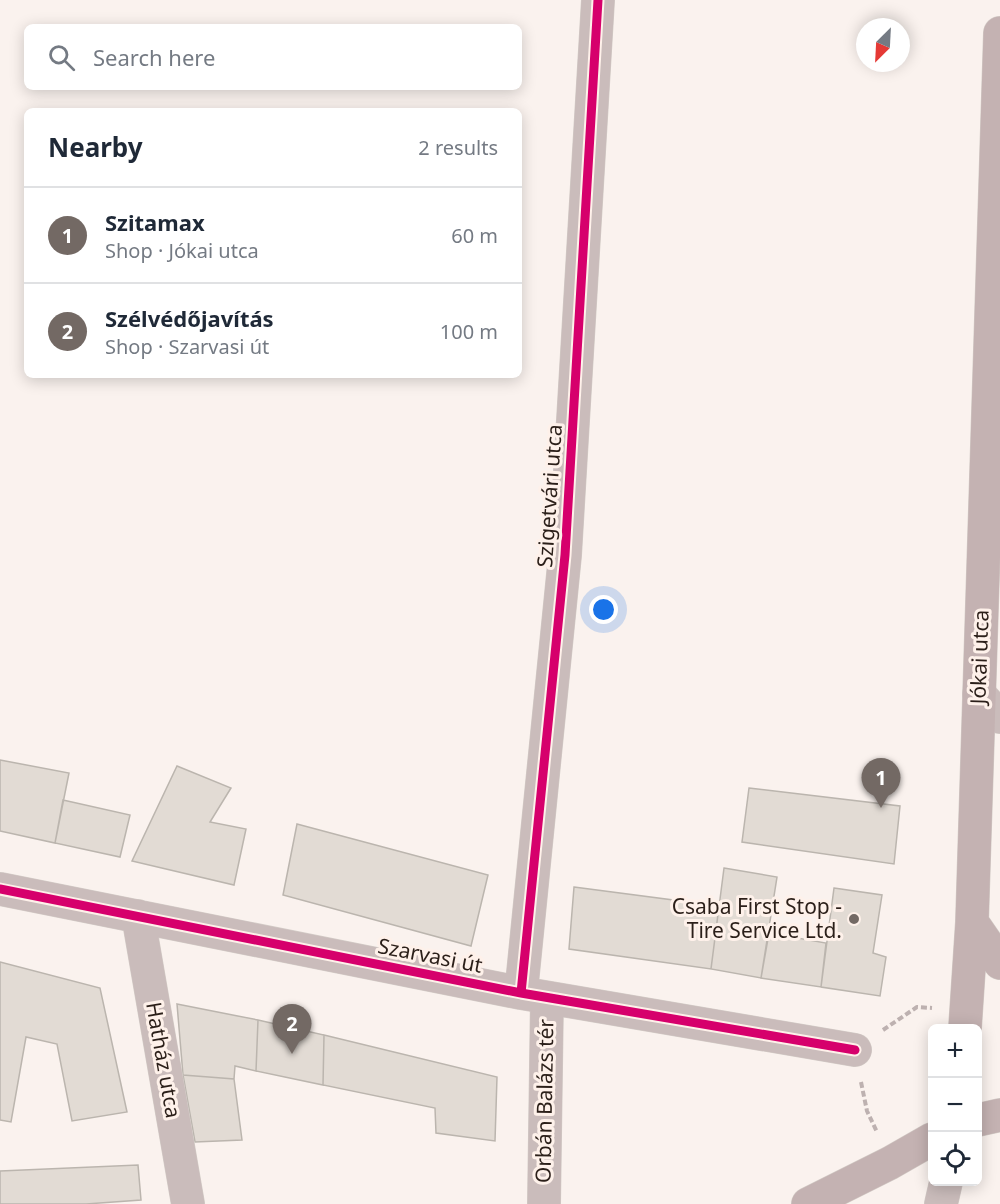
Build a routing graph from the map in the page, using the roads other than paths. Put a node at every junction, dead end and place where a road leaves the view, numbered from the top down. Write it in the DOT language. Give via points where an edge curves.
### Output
graph roads {
  1 [pos="598,0"];
  2 [pos="1000,33"];
  3 [pos="990,705"];
  4 [pos="0,889"];
  5 [pos="138,916"];
  6 [pos="972,922"];
  7 [pos="1000,963"];
  8 [pos="534,995"];
  9 [pos="965,1019"];
  10 [pos="855,1050"];
  11 [pos="1000,1115"];
  12 [pos="982,1119"];
  13 [pos="928,1142"];
  14 [pos="945,1186"];
  15 [pos="188,1204"];
  16 [pos="544,1204"];
  17 [pos="808,1204"];
  18 [pos="942,1204"];
  1 -- 8 [label="street, Szigetvári utca"];
  2 -- 3 [label="main road, Jókai utca"];
  3 -- 6 [label="main road, Jókai utca"];
  4 -- 5 [label="street, Szarvasi út"];
  5 -- 8 [label="street, Szarvasi út"];
  5 -- 15 [label="street, Hatház utca"];
  6 -- 7 [label="main road"];
  6 -- 9 [label="main road, Jókai utca"];
  8 -- 10 [label="street, Szarvasi út"];
  8 -- 16 [label="street, Orbán Balázs tér"];
  11 -- 12 [label="main road"];
  13 -- 17 [label="main road"];
  14 -- 18 [label="street"];
}
